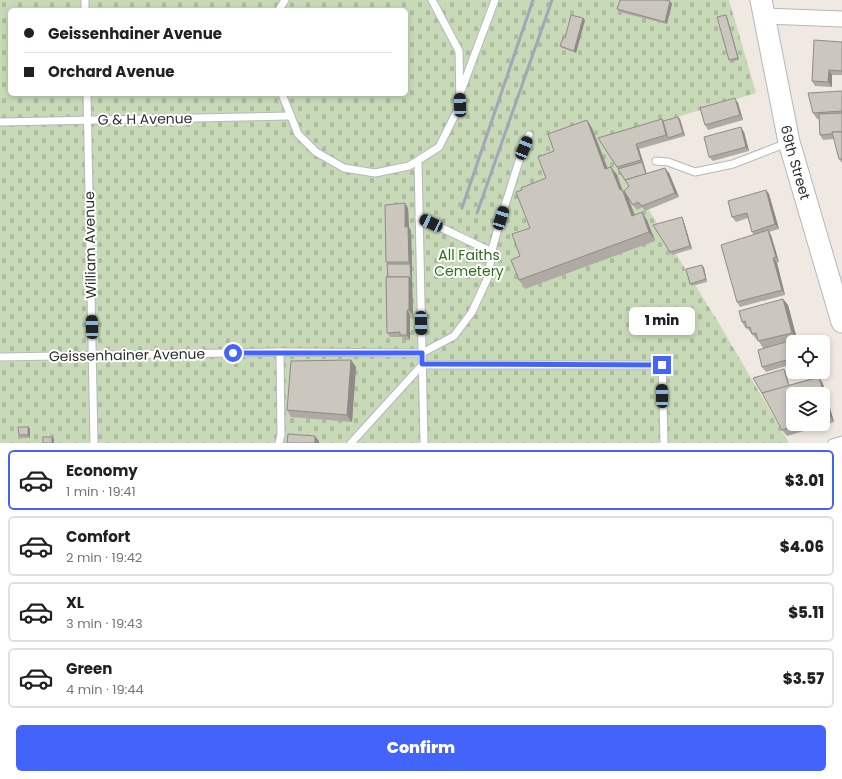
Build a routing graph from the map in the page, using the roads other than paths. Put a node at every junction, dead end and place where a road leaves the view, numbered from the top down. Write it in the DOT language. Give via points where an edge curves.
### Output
graph roads {
  1 [pos="432,0"];
  2 [pos="495,0"];
  3 [pos="762,8"];
  4 [pos="842,20"];
  5 [pos="460,95"];
  6 [pos="87,96"];
  7 [pos="283,96"];
  8 [pos="291,116"];
  9 [pos="87,120"];
  10 [pos="0,122"];
  11 [pos="529,135"];
  12 [pos="789,142"];
  13 [pos="418,161"];
  14 [pos="656,161"];
  15 [pos="419,217"];
  16 [pos="492,252"];
  17 [pos="842,322"];
  18 [pos="280,352"];
  19 [pos="422,353"];
  20 [pos="92,356"];
  21 [pos="0,357"];
  22 [pos="422,364"];
  23 [pos="842,440"];
  24 [pos="94,443"];
  25 [pos="279,443"];
  26 [pos="351,443"];
  27 [pos="424,443"];
  28 [pos="664,443"];
  29 [pos="832,443"];
  1 -- 5 [label="lane" via="459,51"];
  2 -- 5 [label="lane"];
  3 -- 4 [label="street"];
  3 -- 12 [label="main road, 69th Street"];
  5 -- 13 [label="lane" via="460,105 439,146"];
  6 -- 9 [label="lane, William Avenue"];
  7 -- 8 [label="lane"];
  8 -- 9 [label="lane, G & H Avenue"];
  8 -- 13 [label="lane" via="298,134 316,152 344,168 375,173 409,166"];
  9 -- 10 [label="lane, G & H Avenue"];
  9 -- 20 [label="lane, William Avenue"];
  11 -- 16 [label="lane"];
  12 -- 14 [label="lane" via="733,164 695,172 668,162"];
  12 -- 17 [label="main road, 69th Street"];
  13 -- 15 [label="lane"];
  15 -- 16 [label="lane"];
  15 -- 19 [label="lane"];
  16 -- 19 [label="lane" via="488,277 472,312 454,336"];
  18 -- 19 [label="lane, Geissenhainer Avenue"];
  18 -- 20 [label="lane, Geissenhainer Avenue"];
  18 -- 25 [label="lane" via="282,435"];
  19 -- 22 [label="lane"];
  20 -- 21 [label="lane, Geissenhainer Avenue"];
  20 -- 24 [label="lane, William Avenue"];
  22 -- 26 [label="lane"];
  22 -- 27 [label="lane"];
  22 -- 28 [label="lane" via="662,365"];
  23 -- 29 [label="lane"];
}
